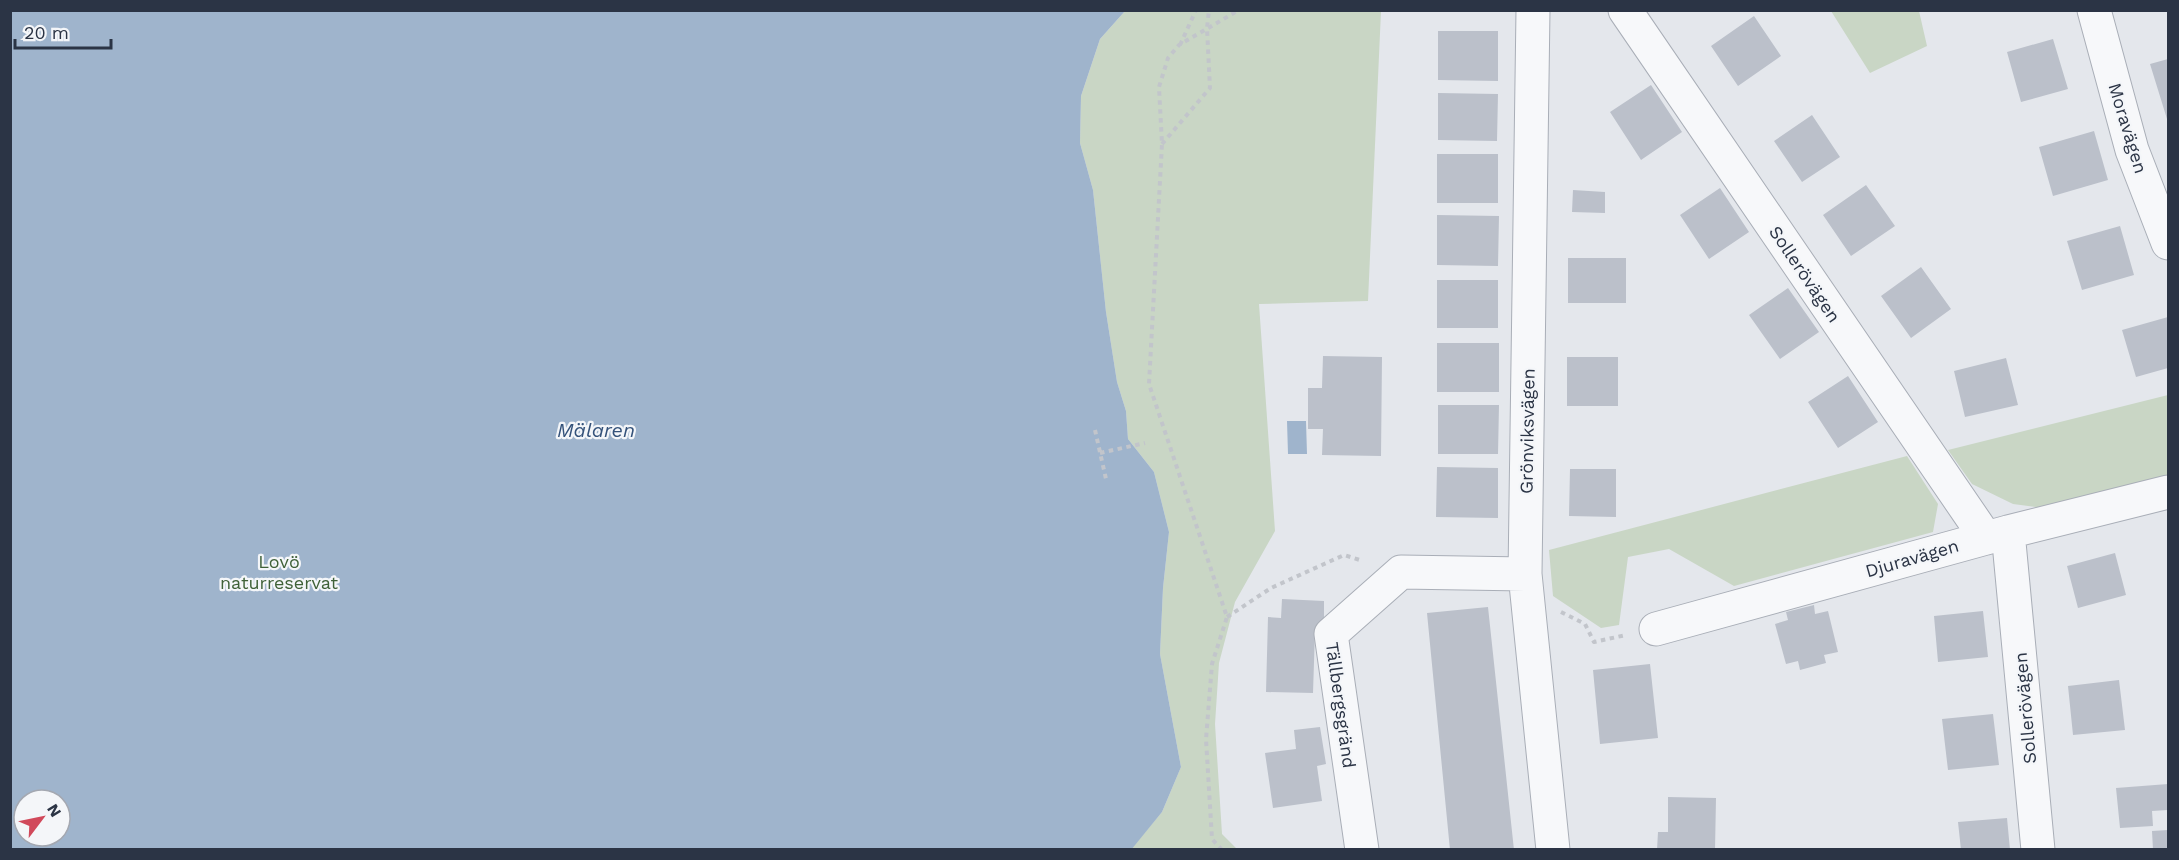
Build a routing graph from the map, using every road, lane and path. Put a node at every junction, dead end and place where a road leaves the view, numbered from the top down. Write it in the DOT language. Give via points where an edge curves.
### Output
graph roads {
  1 [pos="1196,10"];
  2 [pos="1209,10"];
  3 [pos="1239,10"];
  4 [pos="1533,10"];
  5 [pos="1624,10"];
  6 [pos="2094,10"];
  7 [pos="1207,28"];
  8 [pos="1179,45"];
  9 [pos="1162,144"];
  10 [pos="2169,243"];
  11 [pos="1095,430"];
  12 [pos="1145,443"];
  13 [pos="1100,453"];
  14 [pos="1106,479"];
  15 [pos="2169,492"];
  16 [pos="1997,534"];
  17 [pos="1401,572"];
  18 [pos="1526,584"];
  19 [pos="1227,617"];
  20 [pos="1656,629"];
  21 [pos="1222,849"];
  22 [pos="1362,849"];
  23 [pos="1553,849"];
  24 [pos="2038,849"];
  1 -- 8 [label="path"];
  2 -- 7 [label="path"];
  3 -- 7 [label="path"];
  4 -- 18 [label="street, Grönviksvägen"];
  5 -- 16 [label="street, Sollerövägen"];
  6 -- 10 [label="street, Moravägen" via="2132,150"];
  7 -- 8 [label="path"];
  7 -- 9 [label="path" via="1210,87"];
  8 -- 9 [label="path" via="1168,58 1159,87"];
  9 -- 19 [label="path" via="1149,384"];
  11 -- 13 [label="path"];
  12 -- 13 [label="path"];
  13 -- 14 [label="path"];
  15 -- 16 [label="street, Djuravägen"];
  16 -- 20 [label="street, Djuravägen"];
  16 -- 24 [label="street, Sollerövägen"];
  17 -- 18 [label="street"];
  17 -- 19 [label="path" via="1344,555 1271,588"];
  17 -- 22 [label="street, Tällbergsgränd" via="1330,634"];
  18 -- 20 [label="path" via="1585,624 1594,642"];
  18 -- 23 [label="street, Grönviksvägen"];
  19 -- 21 [label="path" via="1212,664 1206,739 1212,839"];
}
